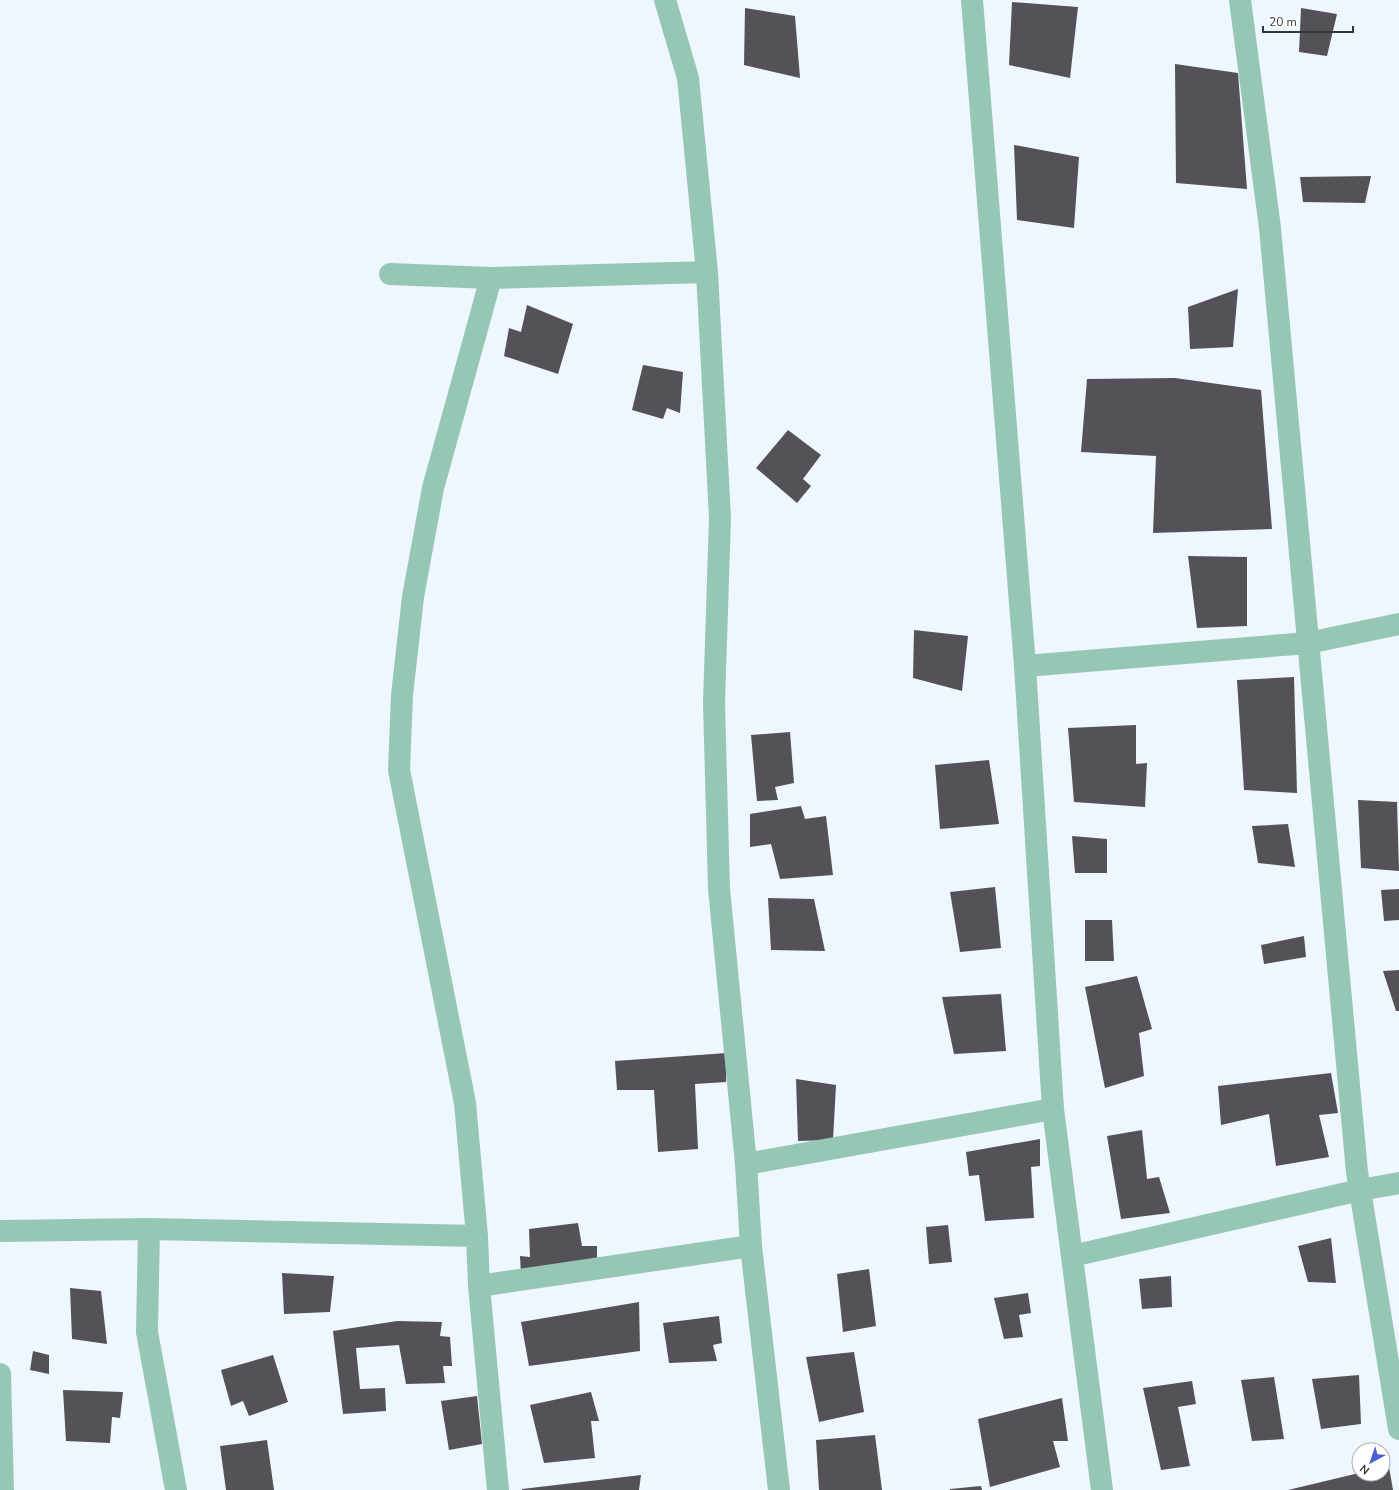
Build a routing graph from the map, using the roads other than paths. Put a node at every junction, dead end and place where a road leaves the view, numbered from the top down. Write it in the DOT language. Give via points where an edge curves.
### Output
graph roads {
  1 [pos="665,0"];
  2 [pos="972,0"];
  3 [pos="1240,0"];
  4 [pos="707,272"];
  5 [pos="390,274"];
  6 [pos="491,278"];
  7 [pos="1399,624"];
  8 [pos="1308,643"];
  9 [pos="1025,666"];
  10 [pos="1052,1109"];
  11 [pos="746,1164"];
  12 [pos="1399,1183"];
  13 [pos="1360,1190"];
  14 [pos="149,1229"];
  15 [pos="0,1230"];
  16 [pos="477,1236"];
  17 [pos="751,1246"];
  18 [pos="1072,1256"];
  19 [pos="479,1286"];
  20 [pos="0,1374"];
  21 [pos="1399,1429"];
  22 [pos="3,1490"];
  23 [pos="176,1490"];
  24 [pos="498,1490"];
  25 [pos="779,1490"];
  26 [pos="1102,1490"];
  1 -- 4 [label="street" via="688,78"];
  2 -- 9 [label="street"];
  3 -- 8 [label="street" via="1270,228"];
  4 -- 6 [label="street"];
  4 -- 11 [label="street" via="720,518 714,703 719,889"];
  5 -- 6 [label="street"];
  6 -- 16 [label="street" via="433,488 413,597 402,695 399,770 465,1103"];
  7 -- 8 [label="street"];
  8 -- 9 [label="street"];
  8 -- 13 [label="street"];
  9 -- 10 [label="street"];
  10 -- 11 [label="street"];
  10 -- 18 [label="street"];
  11 -- 17 [label="street"];
  12 -- 13 [label="street"];
  13 -- 18 [label="street"];
  13 -- 21 [label="street"];
  14 -- 15 [label="street"];
  14 -- 16 [label="street"];
  14 -- 23 [label="street" via="147,1332"];
  16 -- 19 [label="street"];
  17 -- 19 [label="street"];
  17 -- 25 [label="street"];
  18 -- 26 [label="street"];
  19 -- 24 [label="street"];
  20 -- 22 [label="street"];
}
